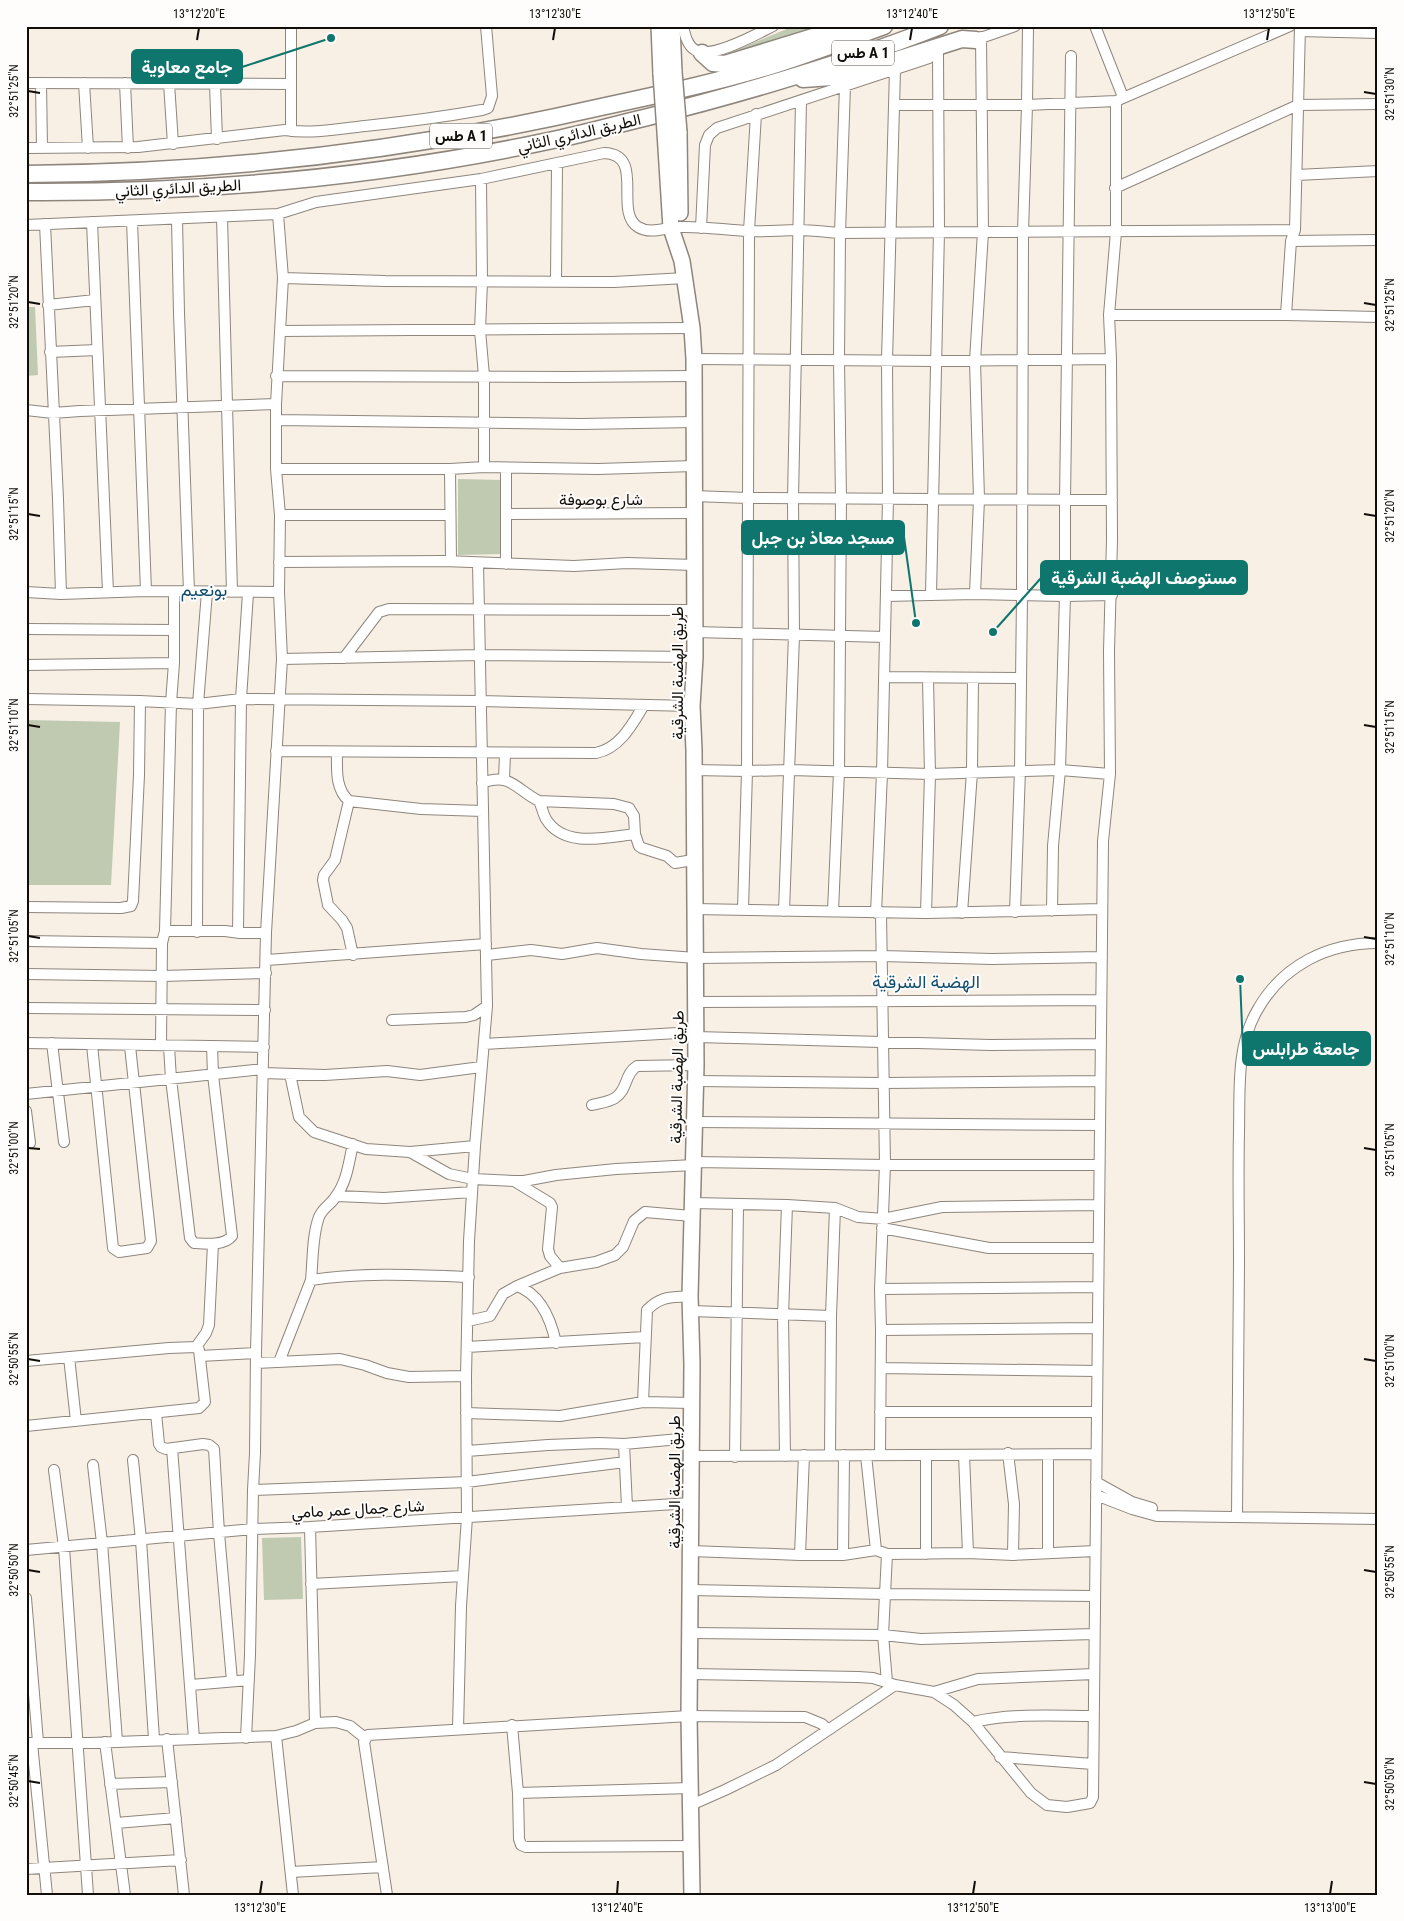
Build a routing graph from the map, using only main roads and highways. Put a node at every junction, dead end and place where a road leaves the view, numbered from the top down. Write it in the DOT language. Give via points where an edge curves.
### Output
graph roads {
  1 [pos="659,26"];
  2 [pos="672,26"];
  3 [pos="849,26"];
  4 [pos="884,26"];
  5 [pos="940,26"];
  6 [pos="978,39"];
  7 [pos="702,53"];
  8 [pos="668,73"];
  9 [pos="786,79"];
  10 [pos="26,174"];
  11 [pos="26,192"];
  12 [pos="692,1895"];
  1 -- 8 [label="main road"];
  2 -- 8 [label="main road"];
  3 -- 7 [label="highway" via="725,64 713,63"];
  4 -- 10 [label="highway, الطريق الدائري الثاني / طس A 1" via="766,67 666,93 524,125 397,147 246,165"];
  5 -- 9 [label="highway, الطريق الدائري الثاني / طس A 1"];
  6 -- 9 [label="highway" via="962,39 846,76"];
  8 -- 12 [label="main road, طريق الهضبة الشرقية, bridge" via="676,227 692,328 695,422 692,706 696,1065 689,1716"];
  9 -- 11 [label="highway, الطريق الدائري الثاني / طس A 1" via="553,140 400,167 259,183 77,193"];
}
